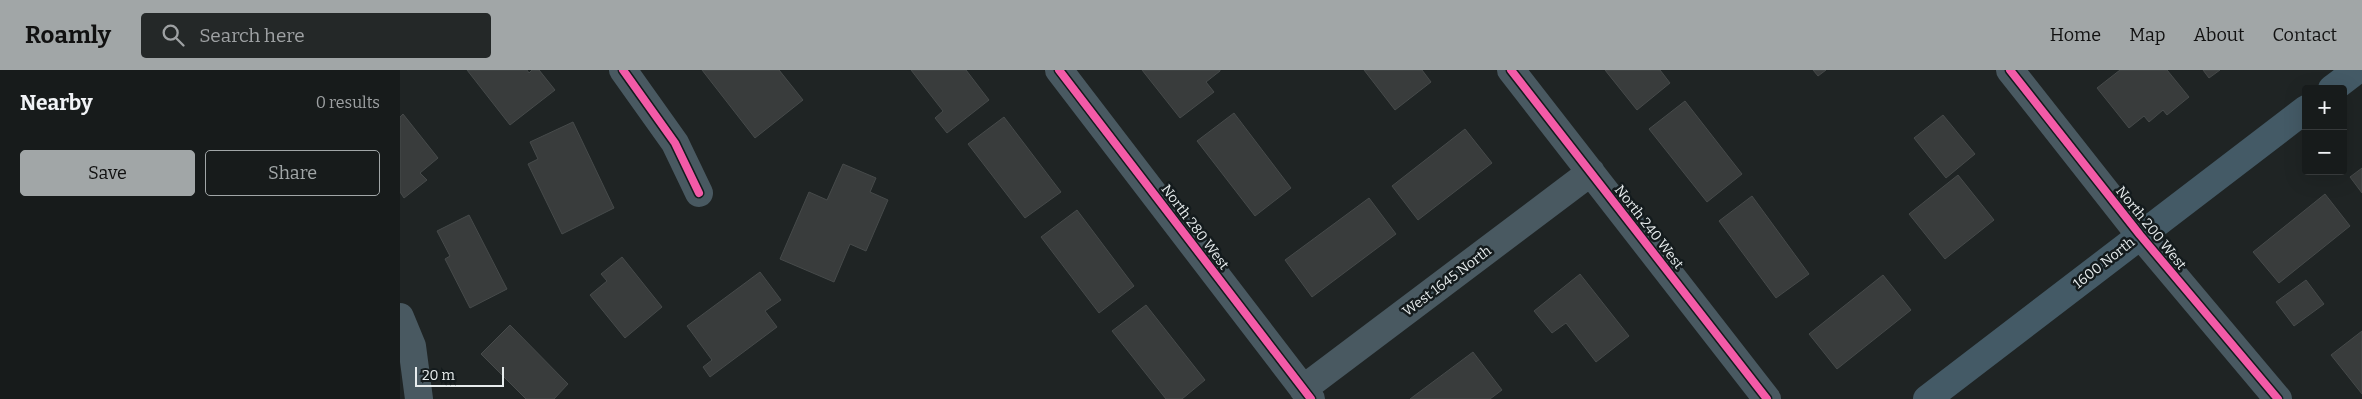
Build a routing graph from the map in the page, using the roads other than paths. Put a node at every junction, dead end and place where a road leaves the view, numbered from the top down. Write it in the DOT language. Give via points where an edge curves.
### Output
graph roads {
  1 [pos="622,70"];
  2 [pos="1059,70"];
  3 [pos="1511,70"];
  4 [pos="2010,70"];
  5 [pos="2357,70"];
  6 [pos="2337,85"];
  7 [pos="2302,112"];
  8 [pos="1591,172"];
  9 [pos="699,193"];
  10 [pos="2140,235"];
  11 [pos="400,317"];
  12 [pos="1307,394"];
  13 [pos="419,399"];
  14 [pos="1766,399"];
  15 [pos="1927,399"];
  16 [pos="2278,399"];
  1 -- 9 [label="street" via="675,143"];
  2 -- 12 [label="street, North 280 West"];
  3 -- 8 [label="street, North 240 West"];
  4 -- 10 [label="street, North 200 West"];
  5 -- 6 [label="main road"];
  7 -- 10 [label="main road, 1600 North"];
  8 -- 12 [label="street, West 1645 North"];
  8 -- 14 [label="street, North 240 West"];
  10 -- 15 [label="main road, 1600 North"];
  10 -- 16 [label="street, North 200 West"];
  11 -- 13 [label="street" via="412,346"];
}
